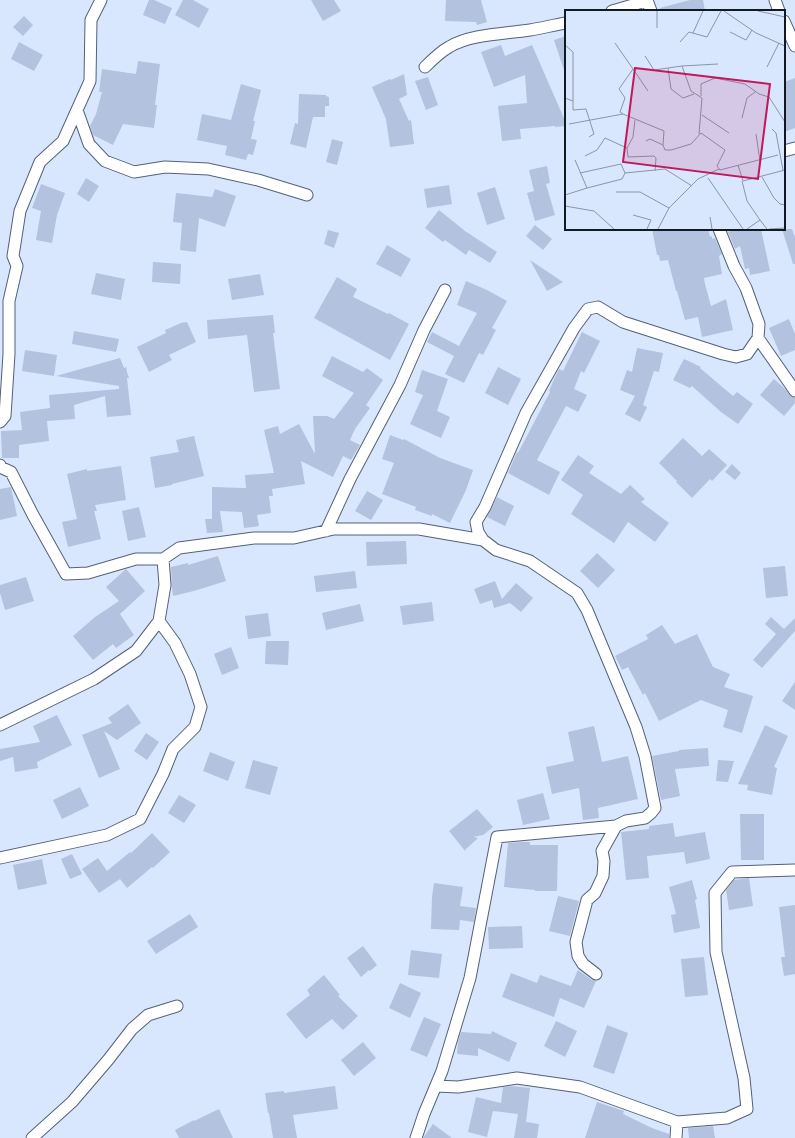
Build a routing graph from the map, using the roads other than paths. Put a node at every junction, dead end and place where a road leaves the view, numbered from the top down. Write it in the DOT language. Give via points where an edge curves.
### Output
graph roads {
  1 [pos="101,0"];
  2 [pos="647,0"];
  3 [pos="775,0"];
  4 [pos="616,10"];
  5 [pos="651,10"];
  6 [pos="780,10"];
  7 [pos="565,22"];
  8 [pos="785,23"];
  9 [pos="795,46"];
  10 [pos="425,67"];
  11 [pos="77,110"];
  12 [pos="795,148"];
  13 [pos="785,151"];
  14 [pos="307,195"];
  15 [pos="719,230"];
  16 [pos="445,290"];
  17 [pos="758,338"];
  18 [pos="795,391"];
  19 [pos="0,422"];
  20 [pos="0,465"];
  21 [pos="326,531"];
  22 [pos="483,540"];
  23 [pos="163,559"];
  24 [pos="159,621"];
  25 [pos="0,725"];
  26 [pos="616,826"];
  27 [pos="0,858"];
  28 [pos="795,870"];
  29 [pos="596,974"];
  30 [pos="177,1006"];
  31 [pos="436,1086"];
  32 [pos="678,1122"];
  33 [pos="32,1138"];
  34 [pos="416,1138"];
  35 [pos="676,1138"];
  1 -- 11 [label="street" via="91,20 90,80"];
  2 -- 4 [label="street"];
  2 -- 5 [label="street"];
  3 -- 6 [label="street"];
  7 -- 10 [label="street" via="467,40 450,46"];
  8 -- 9 [label="street"];
  11 -- 14 [label="street" via="89,144 105,161 134,172 166,167 208,169 258,180"];
  11 -- 19 [label="street" via="63,141 40,162 20,211 13,256 17,266 9,301 9,354 4,416"];
  12 -- 13 [label="street"];
  15 -- 17 [label="street" via="759,324"];
  16 -- 21 [label="street"];
  17 -- 18 [label="street"];
  17 -- 22 [label="street" via="747,354 723,354 623,322 598,307 588,309 574,328 526,413 476,522"];
  20 -- 23 [label="street" via="12,472 32,515 66,574 88,573 136,559"];
  21 -- 22 [label="street" via="419,530"];
  21 -- 23 [label="street" via="294,538 254,538 179,548"];
  22 -- 26 [label="street" via="496,550 530,561 577,593 587,610 636,726 645,756 654,808 645,818 626,821"];
  23 -- 24 [label="street" via="165,585"];
  24 -- 25 [label="street" via="136,651 94,679"];
  24 -- 27 [label="street" via="175,643 190,674 201,707 195,727 173,749 140,819 107,835"];
  26 -- 29 [label="street" via="602,851 603,876 595,893 587,900 576,942 578,956 583,964"];
  26 -- 31 [label="street" via="497,837 470,978"];
  28 -- 32 [label="street" via="732,872 715,893 716,952 744,1078 747,1109 727,1118"];
  30 -- 33 [label="street" via="148,1015 137,1024 72,1102"];
  31 -- 32 [label="street" via="458,1087 517,1078 580,1087"];
  31 -- 34 [label="street"];
  32 -- 35 [label="street"];
}
